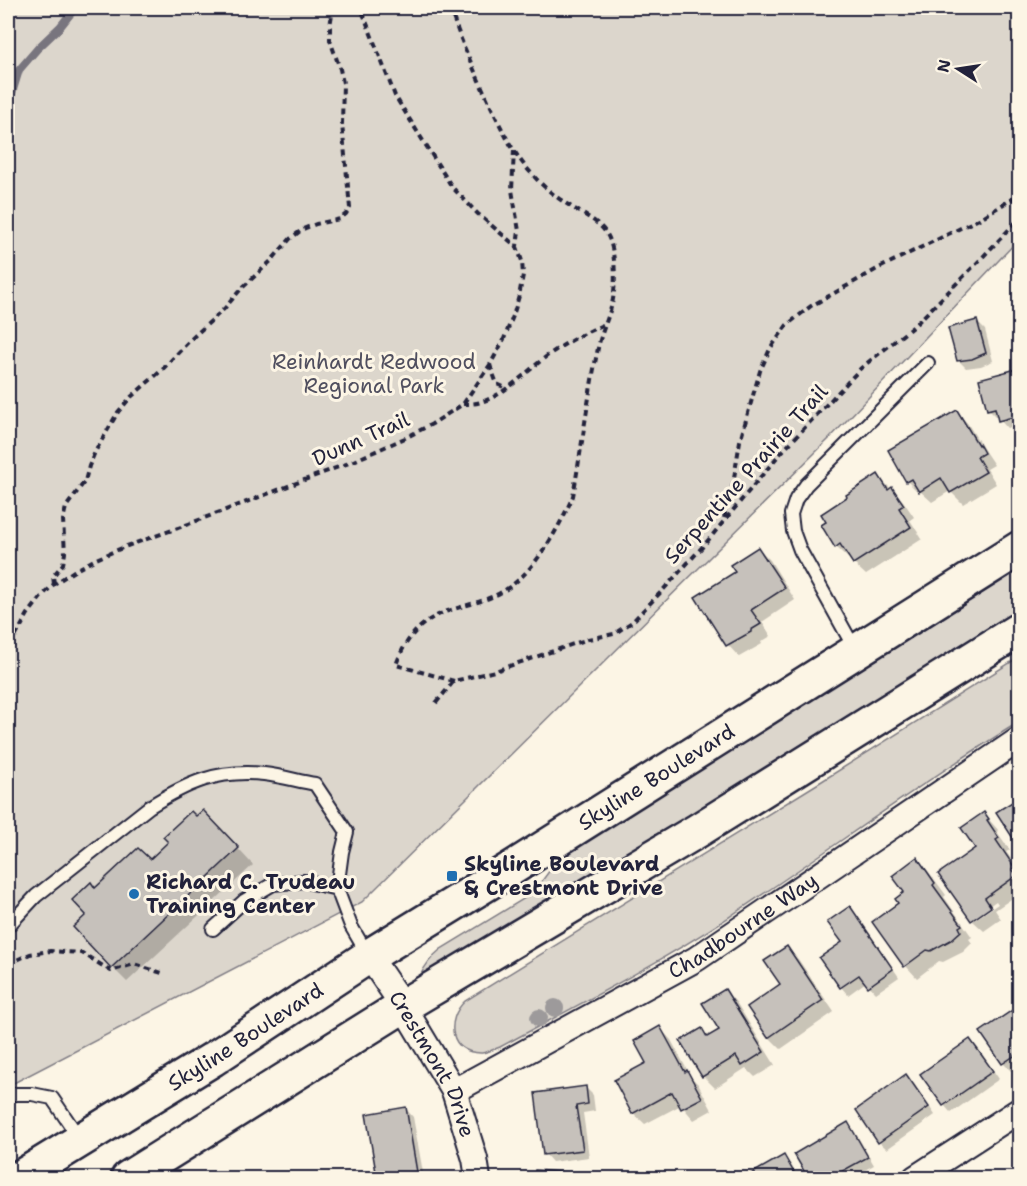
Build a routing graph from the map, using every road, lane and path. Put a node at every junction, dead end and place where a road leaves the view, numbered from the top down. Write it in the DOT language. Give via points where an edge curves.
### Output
graph roads {
  1 [pos="333,8"];
  2 [pos="361,8"];
  3 [pos="450,8"];
  4 [pos="513,150"];
  5 [pos="1020,194"];
  6 [pos="1020,218"];
  7 [pos="517,247"];
  8 [pos="606,324"];
  9 [pos="928,363"];
  10 [pos="490,365"];
  11 [pos="506,388"];
  12 [pos="463,404"];
  13 [pos="724,520"];
  14 [pos="1020,548"];
  15 [pos="54,584"];
  16 [pos="1020,629"];
  17 [pos="856,652"];
  18 [pos="8,656"];
  19 [pos="454,681"];
  20 [pos="436,703"];
  21 [pos="1020,739"];
  22 [pos="337,889"];
  23 [pos="8,926"];
  24 [pos="213,929"];
  25 [pos="369,956"];
  26 [pos="8,964"];
  27 [pos="165,975"];
  28 [pos="403,1006"];
  29 [pos="454,1091"];
  30 [pos="8,1094"];
  31 [pos="1020,1110"];
  32 [pos="80,1140"];
  33 [pos="19,1179"];
  34 [pos="128,1179"];
  35 [pos="478,1179"];
  36 [pos="915,1179"];
  1 -- 15 [label="path" via="330,40 343,83 342,123 350,207 340,219 303,229 290,239 118,412 85,481 66,507 65,553 63,564 53,576"];
  2 -- 7 [label="path" via="394,96 452,187"];
  3 -- 4 [label="path, Serpentine Prairie Trail" via="472,67"];
  4 -- 7 [label="path, Dunn Trail"];
  4 -- 8 [label="path, Serpentine Prairie Trail" via="549,191 593,219 610,240 614,278"];
  5 -- 13 [label="path" via="979,219 879,268 787,325 760,371 740,441"];
  6 -- 13 [label="path, Serpentine Prairie Trail" via="915,325 861,368"];
  7 -- 10 [label="path, Dunn Trail" via="523,276 519,296"];
  8 -- 11 [label="path" via="547,356"];
  8 -- 19 [label="path, Serpentine Prairie Trail" via="573,496 545,547 531,568 511,586 495,596 427,621 401,650 396,665"];
  9 -- 17 [label="lane" via="806,485 791,514 800,550"];
  10 -- 11 [label="path" via="497,384"];
  10 -- 12 [label="path, Dunn Trail"];
  11 -- 12 [label="path" via="481,402"];
  12 -- 15 [label="path, Dunn Trail" via="405,438 349,463 127,546"];
  13 -- 19 [label="path, Serpentine Prairie Trail" via="663,590 632,622 614,634"];
  14 -- 17 [label="main road, Skyline Boulevard"];
  15 -- 18 [label="path, Dunn Trail" via="28,614"];
  16 -- 28 [label="main road" via="697,831"];
  17 -- 25 [label="main road, Skyline Boulevard"];
  19 -- 20 [label="path"];
  21 -- 29 [label="street, Chadbourne Way" via="696,959"];
  22 -- 23 [label="lane" via="347,832 315,784 265,774 211,776 169,794 140,814 36,896"];
  22 -- 24 [label="lane" via="304,881 273,884 244,901"];
  22 -- 25 [label="lane" via="351,926"];
  25 -- 28 [label="street, Crestmont Drive"];
  25 -- 32 [label="main road, Skyline Boulevard" via="213,1059"];
  26 -- 27 [label="path" via="30,954 50,951 82,953 111,970 134,964"];
  28 -- 29 [label="street, Crestmont Drive"];
  28 -- 34 [label="main road"];
  29 -- 35 [label="street, Crestmont Drive"];
  30 -- 32 [label="lane" via="52,1098"];
  31 -- 36 [label="street"];
  32 -- 33 [label="main road, Skyline Boulevard"];
}
